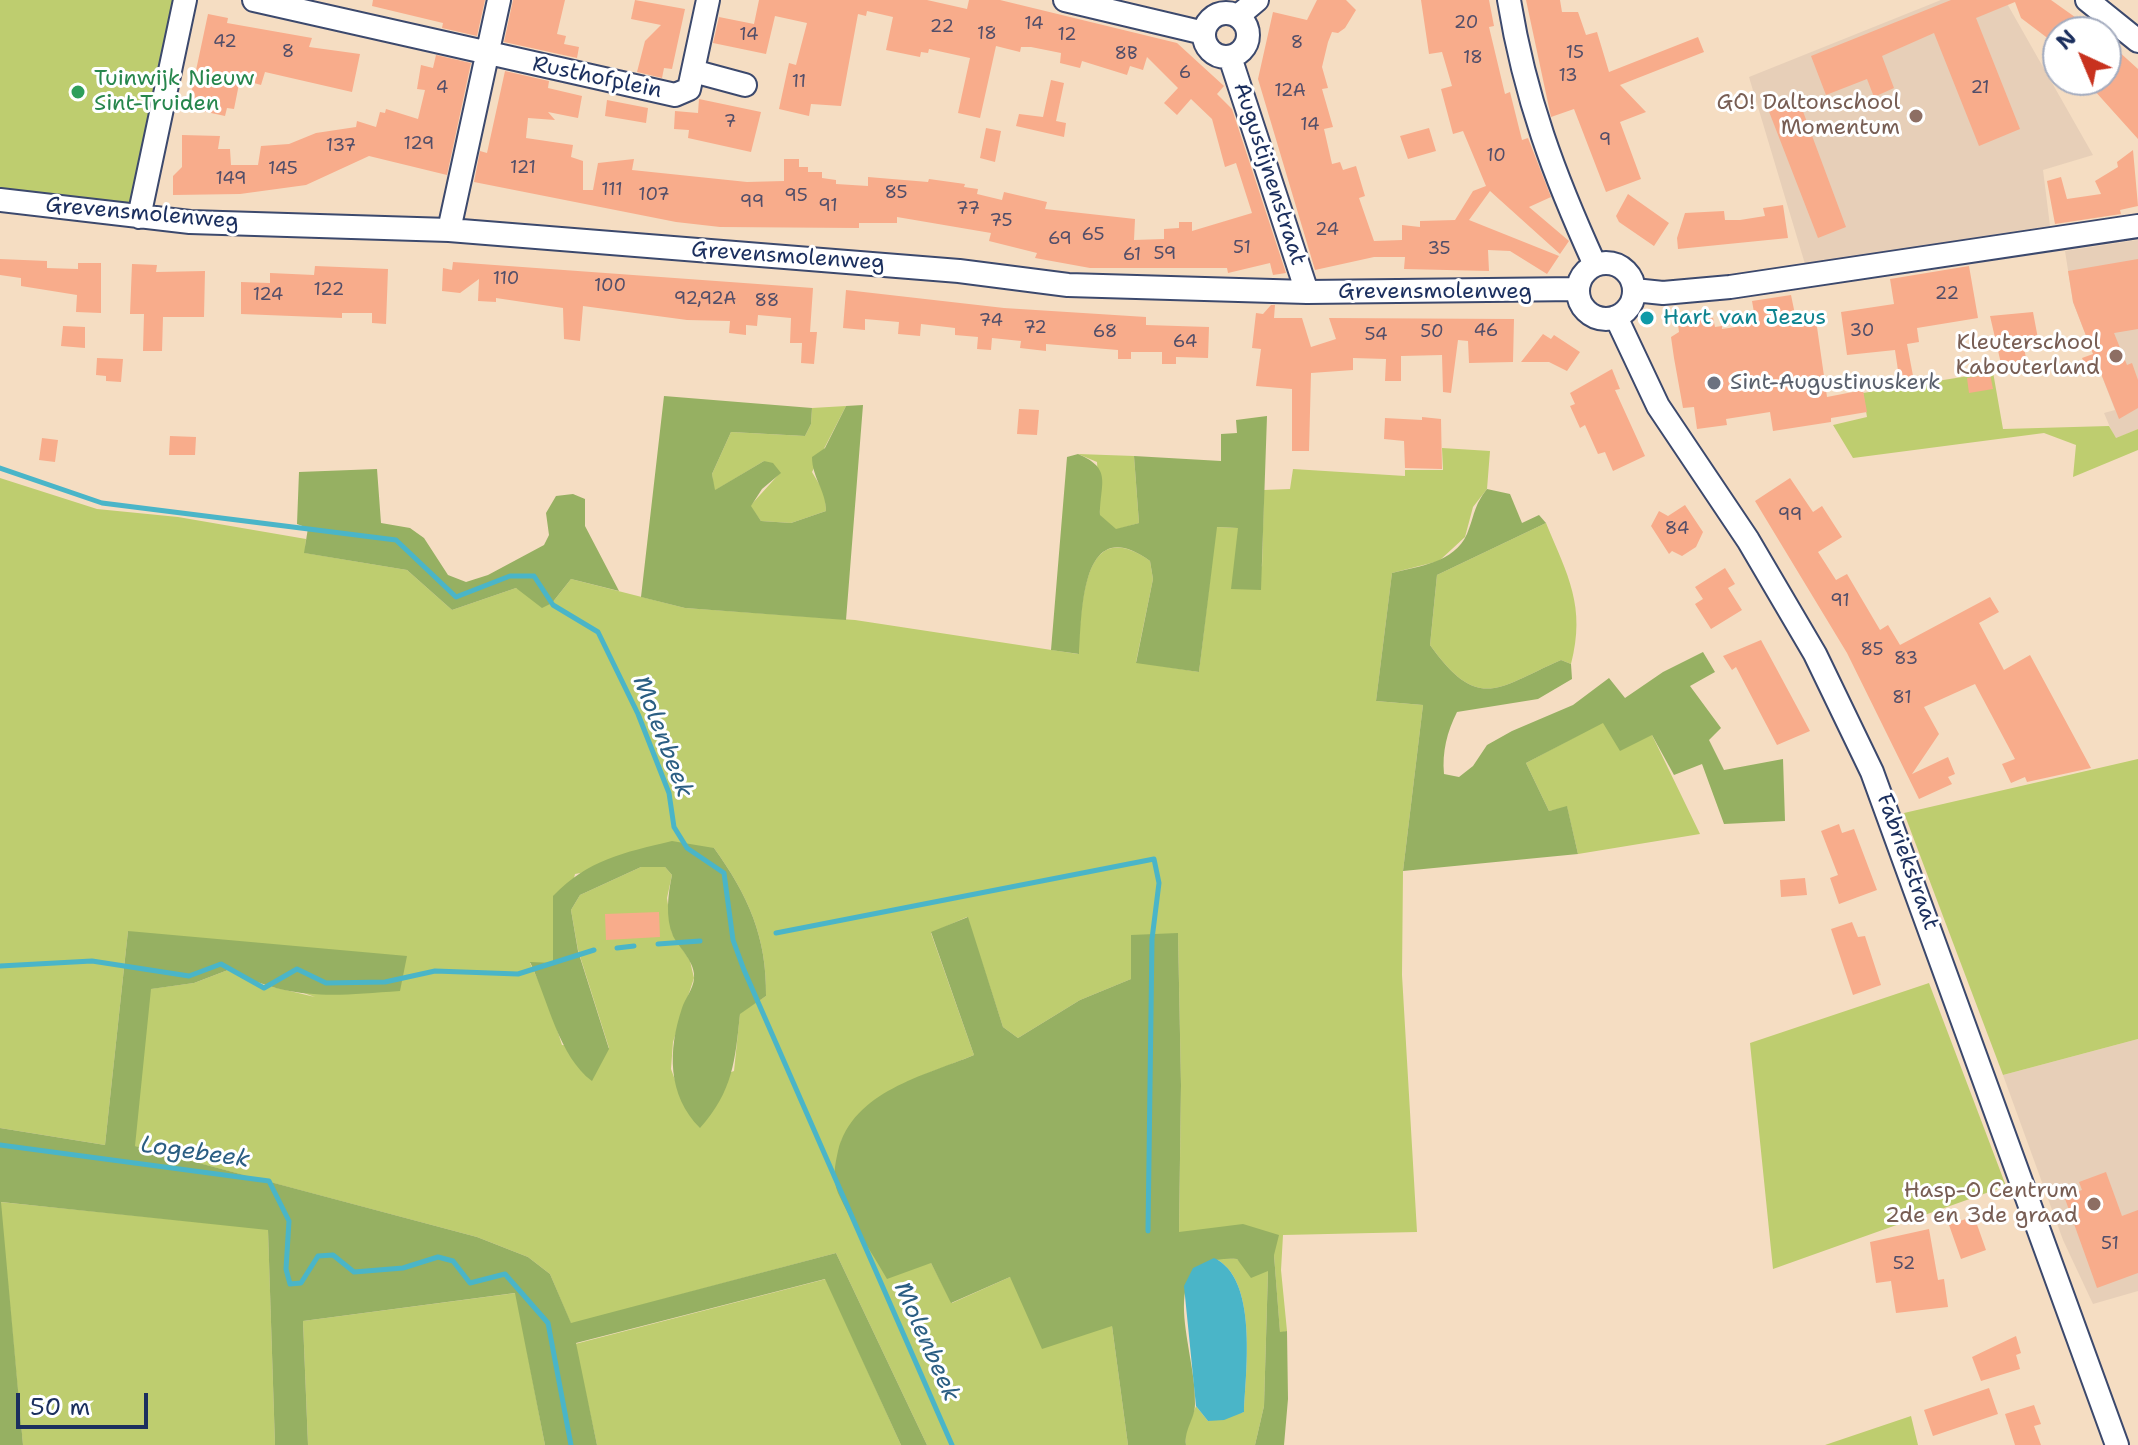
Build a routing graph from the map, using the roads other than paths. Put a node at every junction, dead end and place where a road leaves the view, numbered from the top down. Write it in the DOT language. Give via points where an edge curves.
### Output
graph roads {
  1 [pos="185,0"];
  2 [pos="254,0"];
  3 [pos="499,0"];
  4 [pos="708,0"];
  5 [pos="1065,0"];
  6 [pos="1257,0"];
  7 [pos="1509,0"];
  8 [pos="2087,0"];
  9 [pos="1238,16"];
  10 [pos="1204,33"];
  11 [pos="2138,41"];
  12 [pos="486,54"];
  13 [pos="1230,57"];
  14 [pos="693,71"];
  15 [pos="745,85"];
  16 [pos="0,200"];
  17 [pos="139,217"];
  18 [pos="2138,226"];
  19 [pos="449,230"];
  20 [pos="1595,265"];
  21 [pos="1578,289"];
  22 [pos="1634,290"];
  23 [pos="1307,292"];
  24 [pos="1616,317"];
  25 [pos="2117,1445"];
  1 -- 17 [label="street"];
  2 -- 12 [label="street"];
  3 -- 12 [label="street"];
  4 -- 14 [label="street, Rusthofplein"];
  5 -- 10 [label="street"];
  6 -- 9 [label="street"];
  7 -- 20 [label="street" via="1519,61 1544,148"];
  8 -- 11 [label="street"];
  9 -- 10 [label="street" via="1216,16"];
  9 -- 13 [label="street" via="1248,40"];
  10 -- 13 [label="street" via="1210,51"];
  12 -- 14 [label="street, Rusthofplein" via="675,95 689,89"];
  12 -- 19 [label="street"];
  13 -- 23 [label="street, Augustijnenstraat"];
  14 -- 15 [label="street, Rusthofplein"];
  16 -- 17 [label="street, Grevensmolenweg"];
  17 -- 19 [label="street, Grevensmolenweg"];
  18 -- 22 [label="street" via="1730,287"];
  19 -- 23 [label="street, Grevensmolenweg" via="903,266 1068,285"];
  20 -- 21 [label="street"];
  20 -- 22 [label="street" via="1621,267"];
  21 -- 23 [label="street, Grevensmolenweg"];
  21 -- 24 [label="street" via="1581,305 1592,316"];
  22 -- 24 [label="street" via="1629,306"];
  24 -- 25 [label="street, Fabriekstraat" via="1658,406 1748,540 1815,654 1872,772"];
}
